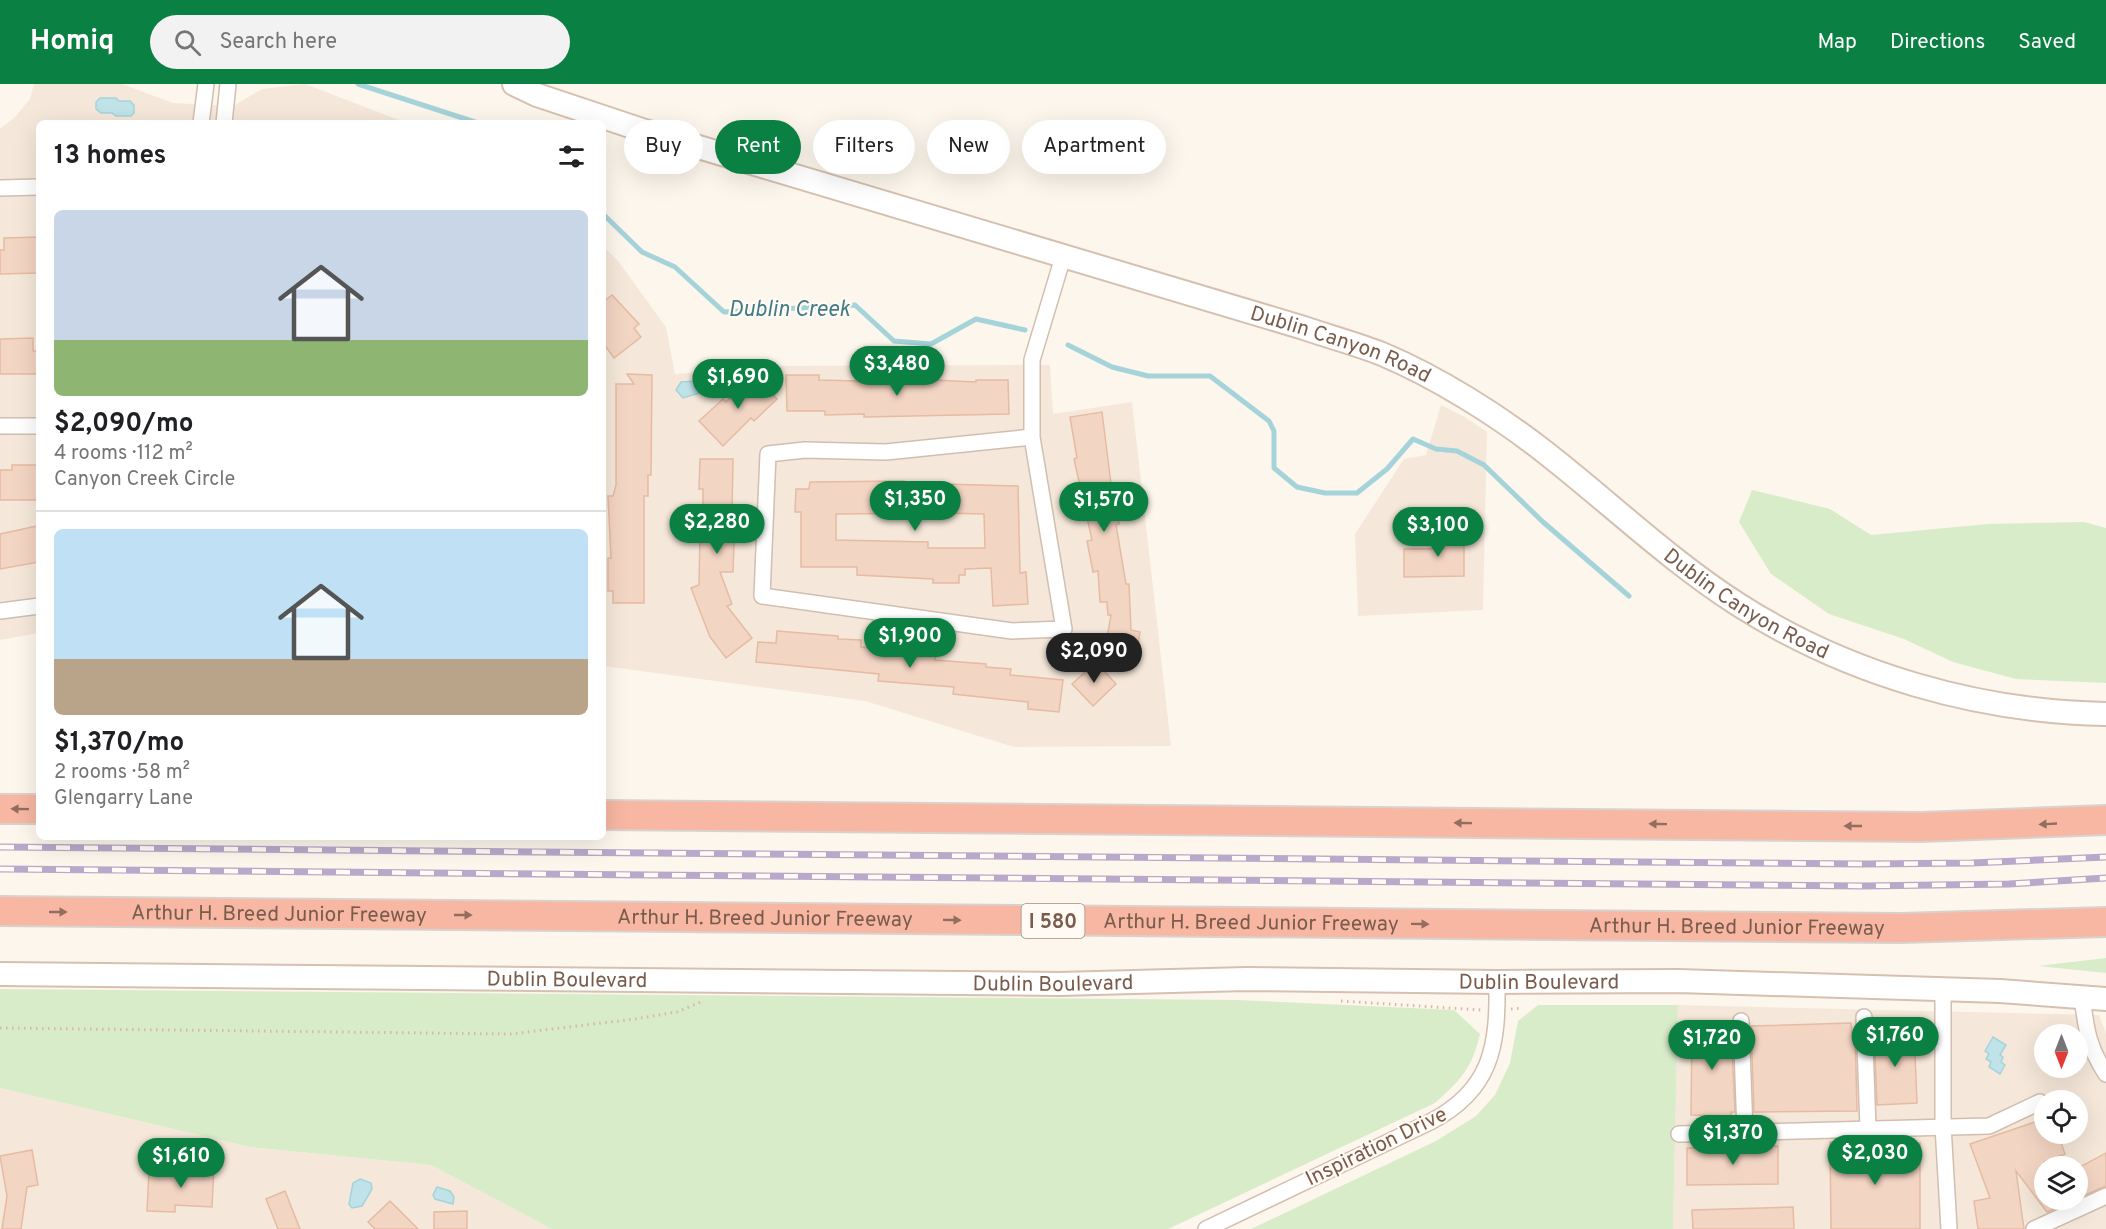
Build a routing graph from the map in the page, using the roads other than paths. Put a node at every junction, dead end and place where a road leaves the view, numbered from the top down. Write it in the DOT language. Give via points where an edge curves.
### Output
graph roads {
  1 [pos="514,84"];
  2 [pos="205,85"];
  3 [pos="227,88"];
  4 [pos="201,120"];
  5 [pos="224,120"];
  6 [pos="36,187"];
  7 [pos="0,188"];
  8 [pos="1063,257"];
  9 [pos="0,426"];
  10 [pos="36,426"];
  11 [pos="1032,437"];
  12 [pos="36,606"];
  13 [pos="0,611"];
  14 [pos="2106,714"];
  15 [pos="0,809"];
  16 [pos="36,810"];
  17 [pos="606,815"];
  18 [pos="2106,820"];
  19 [pos="0,911"];
  20 [pos="2106,922"];
  21 [pos="0,974"];
  22 [pos="1497,982"];
  23 [pos="1943,991"];
  24 [pos="2082,997"];
  25 [pos="2106,999"];
  26 [pos="1864,1017"];
  27 [pos="1741,1021"];
  28 [pos="2106,1074"];
  29 [pos="2034,1105"];
  30 [pos="1943,1126"];
  31 [pos="1868,1128"];
  32 [pos="1745,1132"];
  33 [pos="1679,1134"];
  34 [pos="2106,1196"];
  35 [pos="1206,1229"];
  36 [pos="1949,1229"];
  37 [pos="2034,1229"];
  1 -- 8 [label="street, Dublin Canyon Road" via="645,131"];
  2 -- 4 [label="street"];
  3 -- 5 [label="street"];
  6 -- 7 [label="street"];
  8 -- 11 [label="street" via="1032,360"];
  8 -- 14 [label="street, Dublin Canyon Road" via="1382,354 1450,388 1544,451 1709,585 1772,624 1842,658 1920,686 1979,700 2042,710"];
  9 -- 10 [label="street"];
  11 -- 11 [label="street" via="1064,629 1012,631 762,596 768,454 805,450 886,452"];
  12 -- 13 [label="street"];
  16 -- 15 [label="highway, one-way"];
  18 -- 17 [label="highway, one-way" via="1920,826"];
  19 -- 20 [label="highway, Arthur H. Breed Junior Freeway / I 580, one-way" via="1901,928"];
  21 -- 22 [label="street, Dublin Boulevard" via="1047,984 1246,979"];
  22 -- 23 [label="street, Dublin Boulevard" via="1678,981"];
  22 -- 35 [label="street, Inspiration Drive" via="1494,1048 1479,1081 1461,1102 1430,1122"];
  23 -- 24 [label="street, Dublin Boulevard"];
  23 -- 30 [label="street"];
  24 -- 25 [label="street, Dublin Boulevard"];
  24 -- 28 [label="street" via="2086,1036"];
  26 -- 31 [label="street"];
  27 -- 32 [label="street"];
  29 -- 30 [label="street" via="1989,1126"];
  30 -- 31 [label="street"];
  30 -- 36 [label="street"];
  31 -- 32 [label="street"];
  32 -- 33 [label="street"];
  34 -- 37 [label="street"];
}
